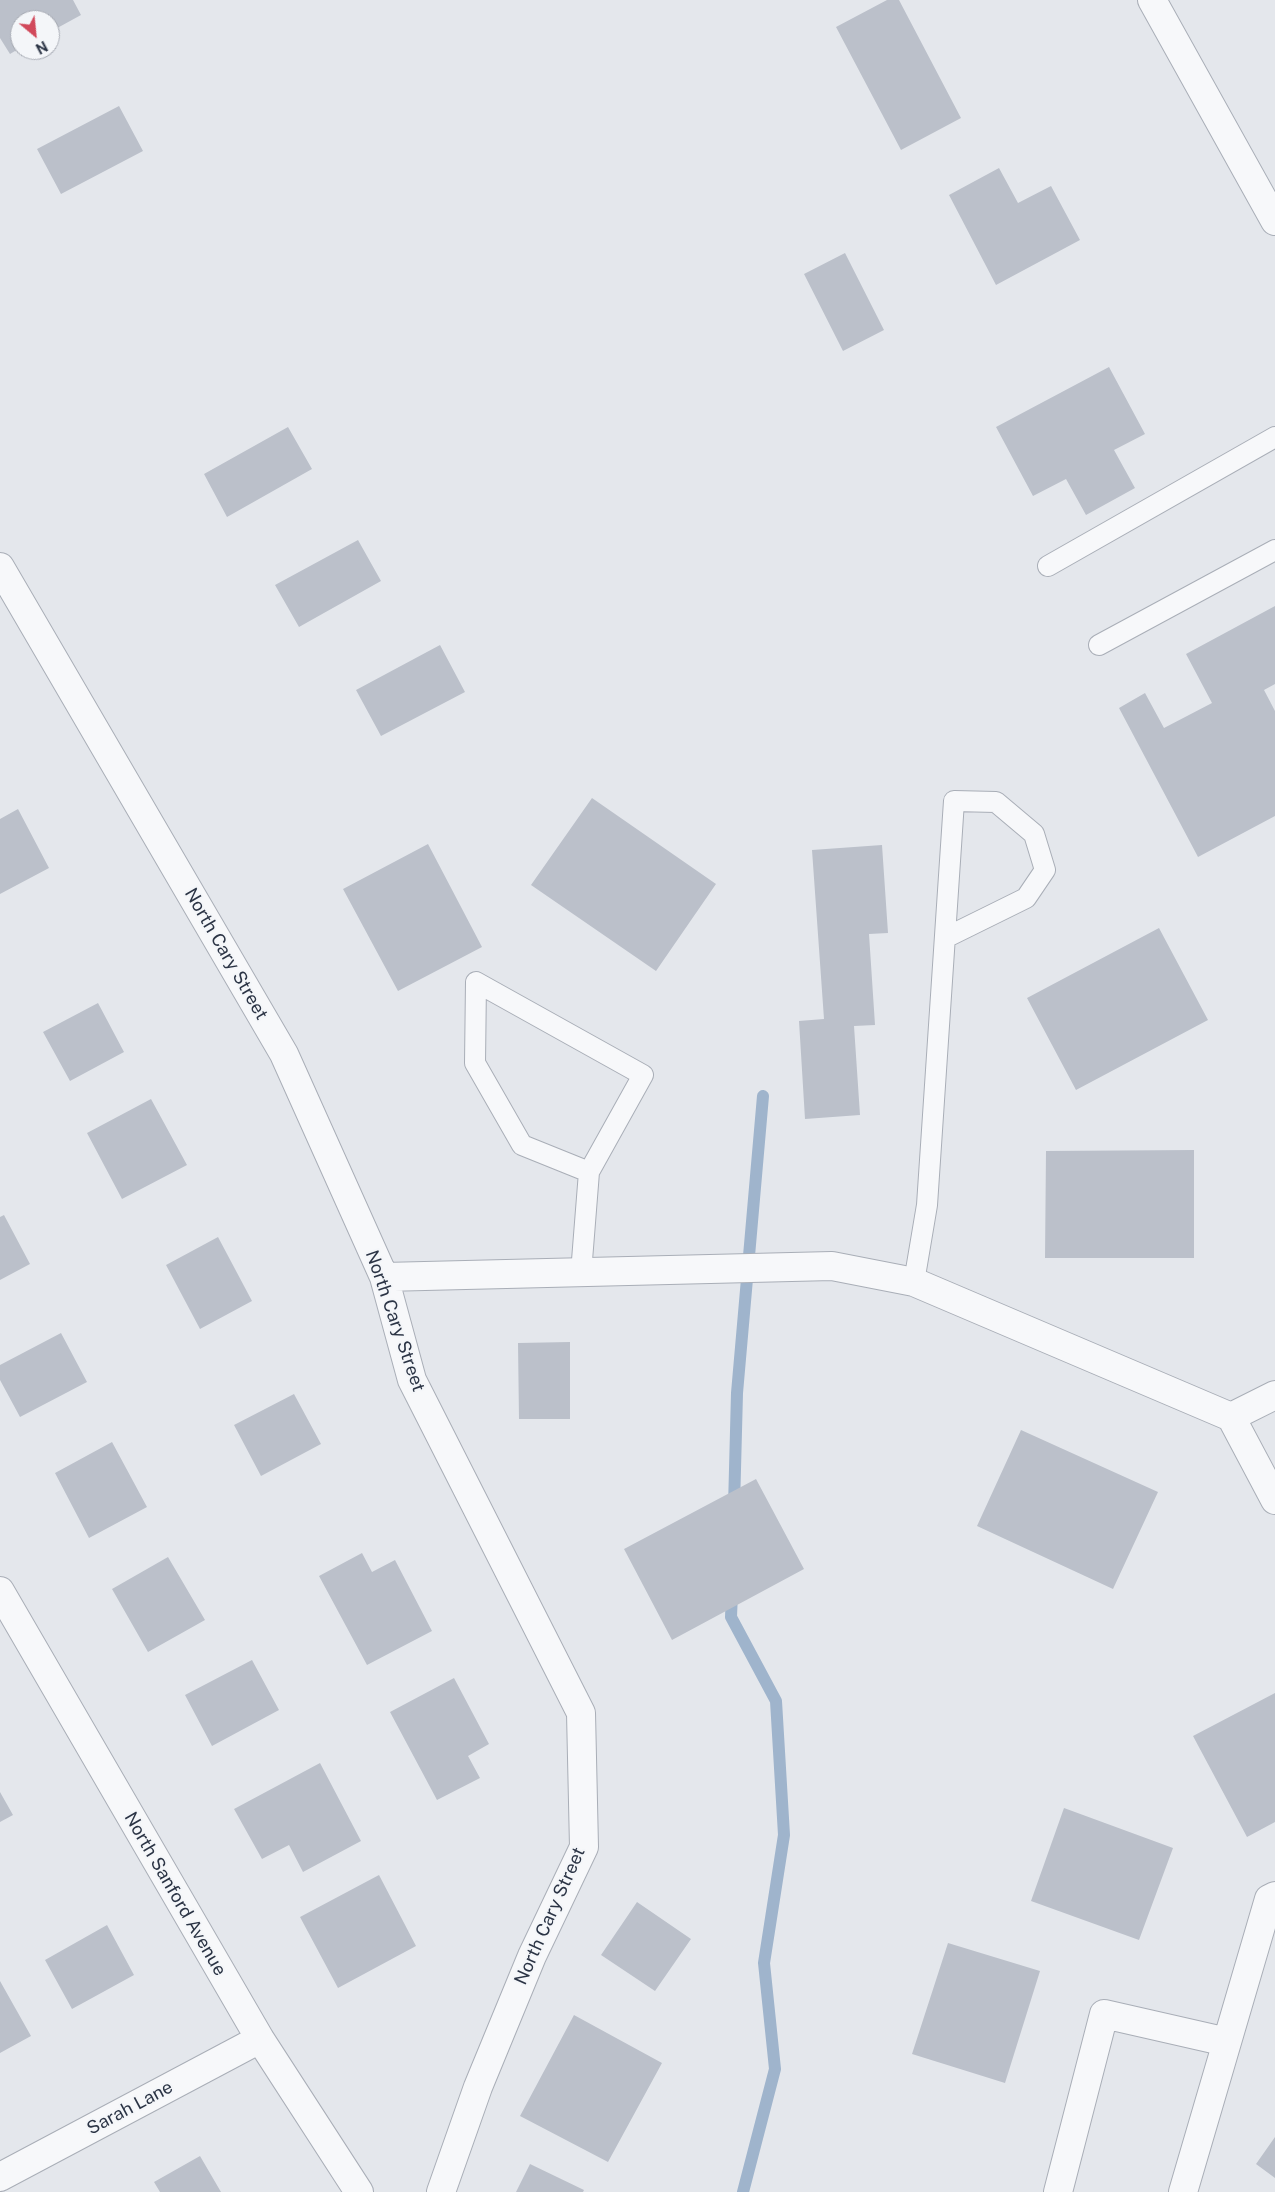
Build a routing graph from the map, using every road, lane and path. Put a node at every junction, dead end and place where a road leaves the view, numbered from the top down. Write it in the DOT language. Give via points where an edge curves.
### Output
graph roads {
  1 [pos="1152,0"];
  2 [pos="1275,221"];
  3 [pos="1275,437"];
  4 [pos="1275,550"];
  5 [pos="1048,566"];
  6 [pos="0,568"];
  7 [pos="1099,645"];
  8 [pos="945,938"];
  9 [pos="589,1172"];
  10 [pos="581,1273"];
  11 [pos="384,1278"];
  12 [pos="914,1282"];
  13 [pos="1275,1395"];
  14 [pos="1231,1417"];
  15 [pos="1275,1500"];
  16 [pos="0,1591"];
  17 [pos="8,1626"];
  18 [pos="1275,1896"];
  19 [pos="260,2039"];
  20 [pos="1227,2042"];
  21 [pos="0,2177"];
  22 [pos="359,2192"];
  23 [pos="441,2192"];
  24 [pos="1058,2192"];
  25 [pos="1183,2192"];
  1 -- 2 [label="street"];
  3 -- 5 [label="lane"];
  4 -- 7 [label="lane"];
  6 -- 11 [label="street, North Cary Street" via="284,1054"];
  8 -- 8 [label="lane" via="954,801 996,802 1034,834 1045,870 1026,898"];
  8 -- 12 [label="lane" via="927,1205"];
  9 -- 9 [label="lane" via="643,1075 476,982 475,1063 522,1145"];
  9 -- 10 [label="lane"];
  10 -- 11 [label="street"];
  10 -- 12 [label="street" via="832,1266"];
  11 -- 23 [label="street, North Cary Street" via="412,1380 581,1713 584,1847 528,1965 478,2087"];
  12 -- 14 [label="street"];
  13 -- 14 [label="street"];
  14 -- 15 [label="street"];
  16 -- 17 [label="street, North Sanford Avenue"];
  17 -- 19 [label="street, North Sanford Avenue"];
  18 -- 20 [label="street" via="1269,1899"];
  19 -- 21 [label="street, Sarah Lane"];
  19 -- 22 [label="street, North Sanford Avenue"];
  20 -- 24 [label="street" via="1104,2014"];
  20 -- 25 [label="street"];
}
